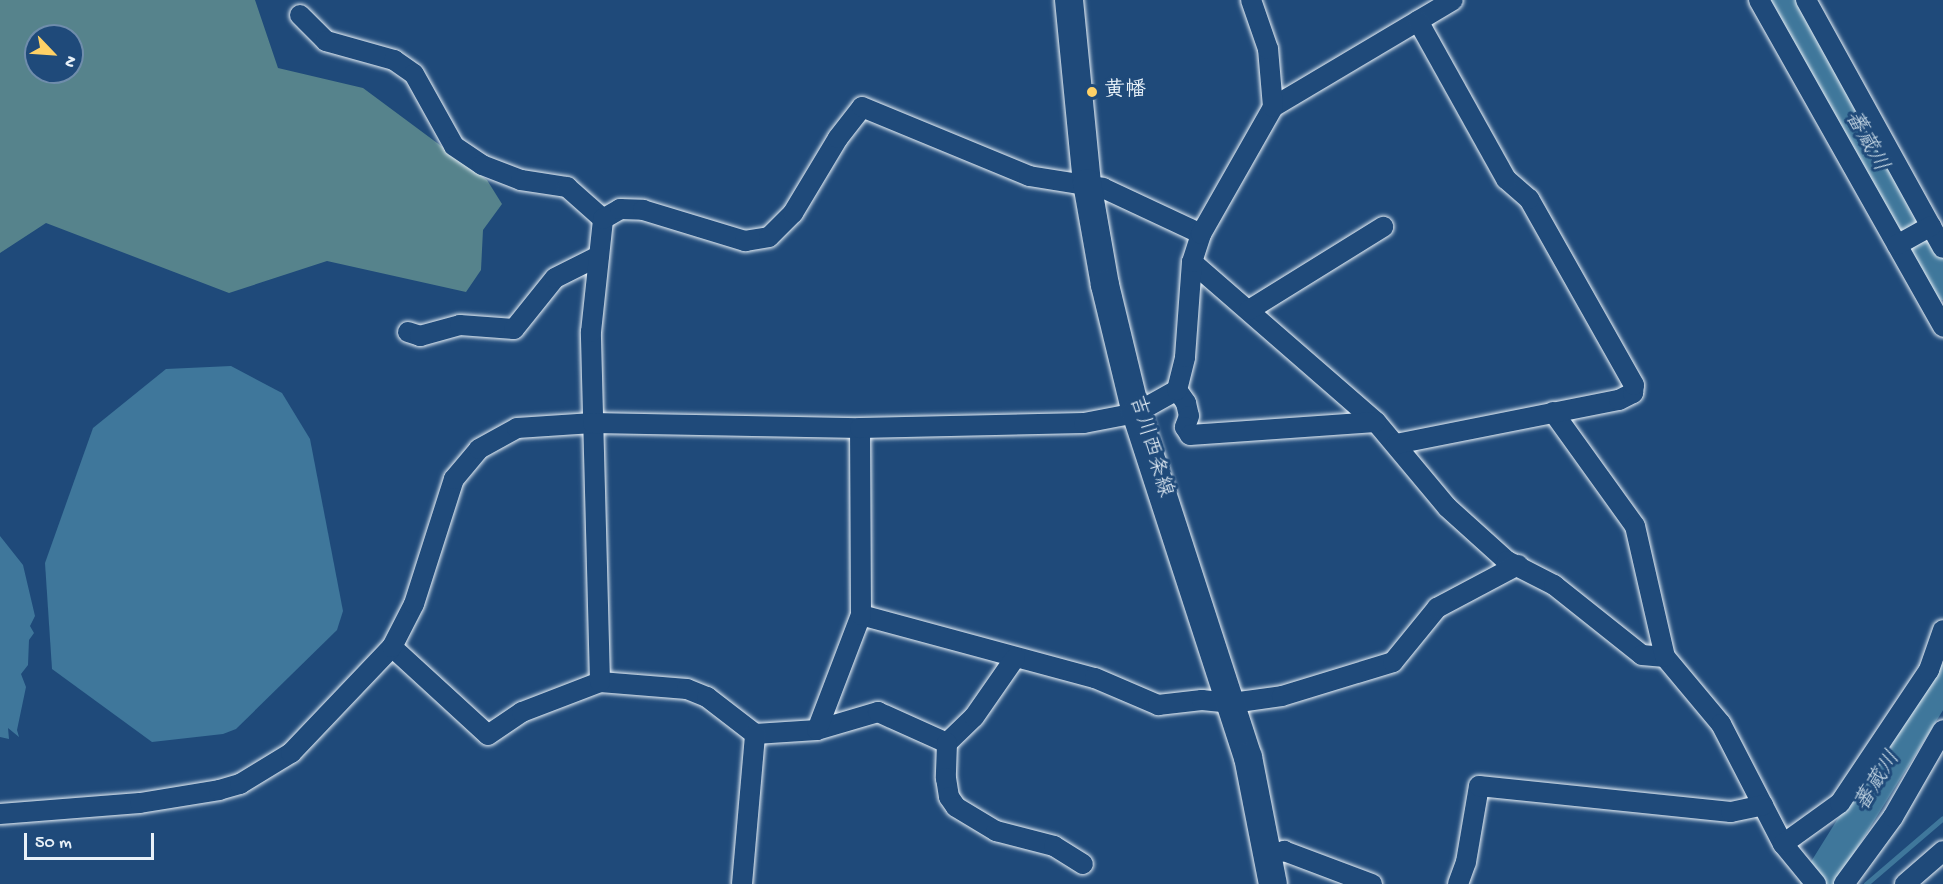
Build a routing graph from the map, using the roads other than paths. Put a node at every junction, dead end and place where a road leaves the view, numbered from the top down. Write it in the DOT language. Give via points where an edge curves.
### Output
graph roads {
  1 [pos="1069,0"];
  2 [pos="1251,0"];
  3 [pos="1453,0"];
  4 [pos="1760,0"];
  5 [pos="1806,0"];
  6 [pos="304,5"];
  7 [pos="1418,21"];
  8 [pos="1273,107"];
  9 [pos="1087,183"];
  10 [pos="603,219"];
  11 [pos="1383,227"];
  12 [pos="1930,227"];
  13 [pos="1201,234"];
  14 [pos="1900,244"];
  15 [pos="1943,248"];
  16 [pos="599,256"];
  17 [pos="1192,262"];
  18 [pos="1249,310"];
  19 [pos="1943,327"];
  20 [pos="408,332"];
  21 [pos="1177,390"];
  22 [pos="1553,412"];
  23 [pos="1136,413"];
  24 [pos="1376,422"];
  25 [pos="593,423"];
  26 [pos="860,428"];
  27 [pos="1396,444"];
  28 [pos="1518,565"];
  29 [pos="861,615"];
  30 [pos="1943,630"];
  31 [pos="392,647"];
  32 [pos="1665,657"];
  33 [pos="1015,658"];
  34 [pos="600,682"];
  35 [pos="1232,703"];
  36 [pos="817,730"];
  37 [pos="1943,730"];
  38 [pos="755,734"];
  39 [pos="947,743"];
  40 [pos="1763,805"];
  41 [pos="0,814"];
  42 [pos="1783,844"];
  43 [pos="1943,851"];
  44 [pos="1269,855"];
  45 [pos="1083,864"];
  46 [pos="1807,880"];
  47 [pos="742,884"];
  48 [pos="1274,884"];
  49 [pos="1372,884"];
  50 [pos="1458,884"];
  51 [pos="1844,884"];
  52 [pos="1905,884"];
  1 -- 9 [label="main road, 吉川西条線"];
  2 -- 8 [label="street" via="1268,49"];
  3 -- 7 [label="street"];
  4 -- 14 [label="street"];
  5 -- 12 [label="street"];
  6 -- 10 [label="street" via="326,41 394,60 414,74 454,146 482,165 521,180 567,186"];
  7 -- 8 [label="street"];
  7 -- 22 [label="street" via="1506,179 1529,199 1634,385 1633,393 1619,400"];
  8 -- 13 [label="street"];
  9 -- 10 [label="street" via="1060,183 1029,176 862,107 838,138 793,213 769,237 745,242 643,210 621,209"];
  9 -- 13 [label="street"];
  9 -- 23 [label="main road, 吉川西条線" via="1105,285"];
  10 -- 16 [label="street"];
  11 -- 18 [label="street"];
  12 -- 14 [label="street"];
  12 -- 15 [label="street"];
  13 -- 17 [label="street"];
  14 -- 19 [label="street"];
  16 -- 20 [label="street" via="555,278 514,328 460,325 420,336"];
  16 -- 25 [label="street" via="591,332"];
  17 -- 18 [label="street"];
  17 -- 21 [label="street" via="1185,357"];
  18 -- 24 [label="street"];
  21 -- 23 [label="street"];
  21 -- 24 [label="street" via="1186,403 1189,416 1185,427 1190,435"];
  22 -- 27 [label="street"];
  22 -- 32 [label="street" via="1635,526"];
  23 -- 26 [label="street" via="1084,423"];
  23 -- 35 [label="main road, 吉川西条線"];
  24 -- 27 [label="street"];
  25 -- 26 [label="street"];
  25 -- 31 [label="street" via="517,428 496,436 465,464 447,497 414,604"];
  25 -- 34 [label="street"];
  26 -- 29 [label="street"];
  27 -- 28 [label="street" via="1447,507 1507,561"];
  28 -- 32 [label="street" via="1554,585 1642,655"];
  28 -- 35 [label="street" via="1437,608 1393,662 1282,696"];
  29 -- 33 [label="street"];
  29 -- 36 [label="street"];
  30 -- 42 [label="street" via="1929,670 1840,802"];
  31 -- 34 [label="street" via="488,735 522,712"];
  31 -- 41 [label="street" via="291,753 240,784 140,803"];
  32 -- 40 [label="street" via="1721,724"];
  33 -- 35 [label="street" via="1095,678 1158,705 1202,700"];
  33 -- 39 [label="street" via="974,717"];
  34 -- 38 [label="street" via="687,689"];
  35 -- 44 [label="main road, 吉川西条線"];
  36 -- 38 [label="street"];
  36 -- 39 [label="street" via="878,712"];
  37 -- 51 [label="street" via="1893,817"];
  38 -- 47 [label="street"];
  39 -- 45 [label="street" via="946,778 949,797 956,807 996,831 1054,846"];
  40 -- 42 [label="street"];
  40 -- 50 [label="street" via="1731,812 1479,786 1466,862"];
  42 -- 46 [label="street"];
  43 -- 52 [label="street"];
  44 -- 48 [label="main road, 吉川西条線"];
  44 -- 49 [label="street" via="1284,851"];
}
